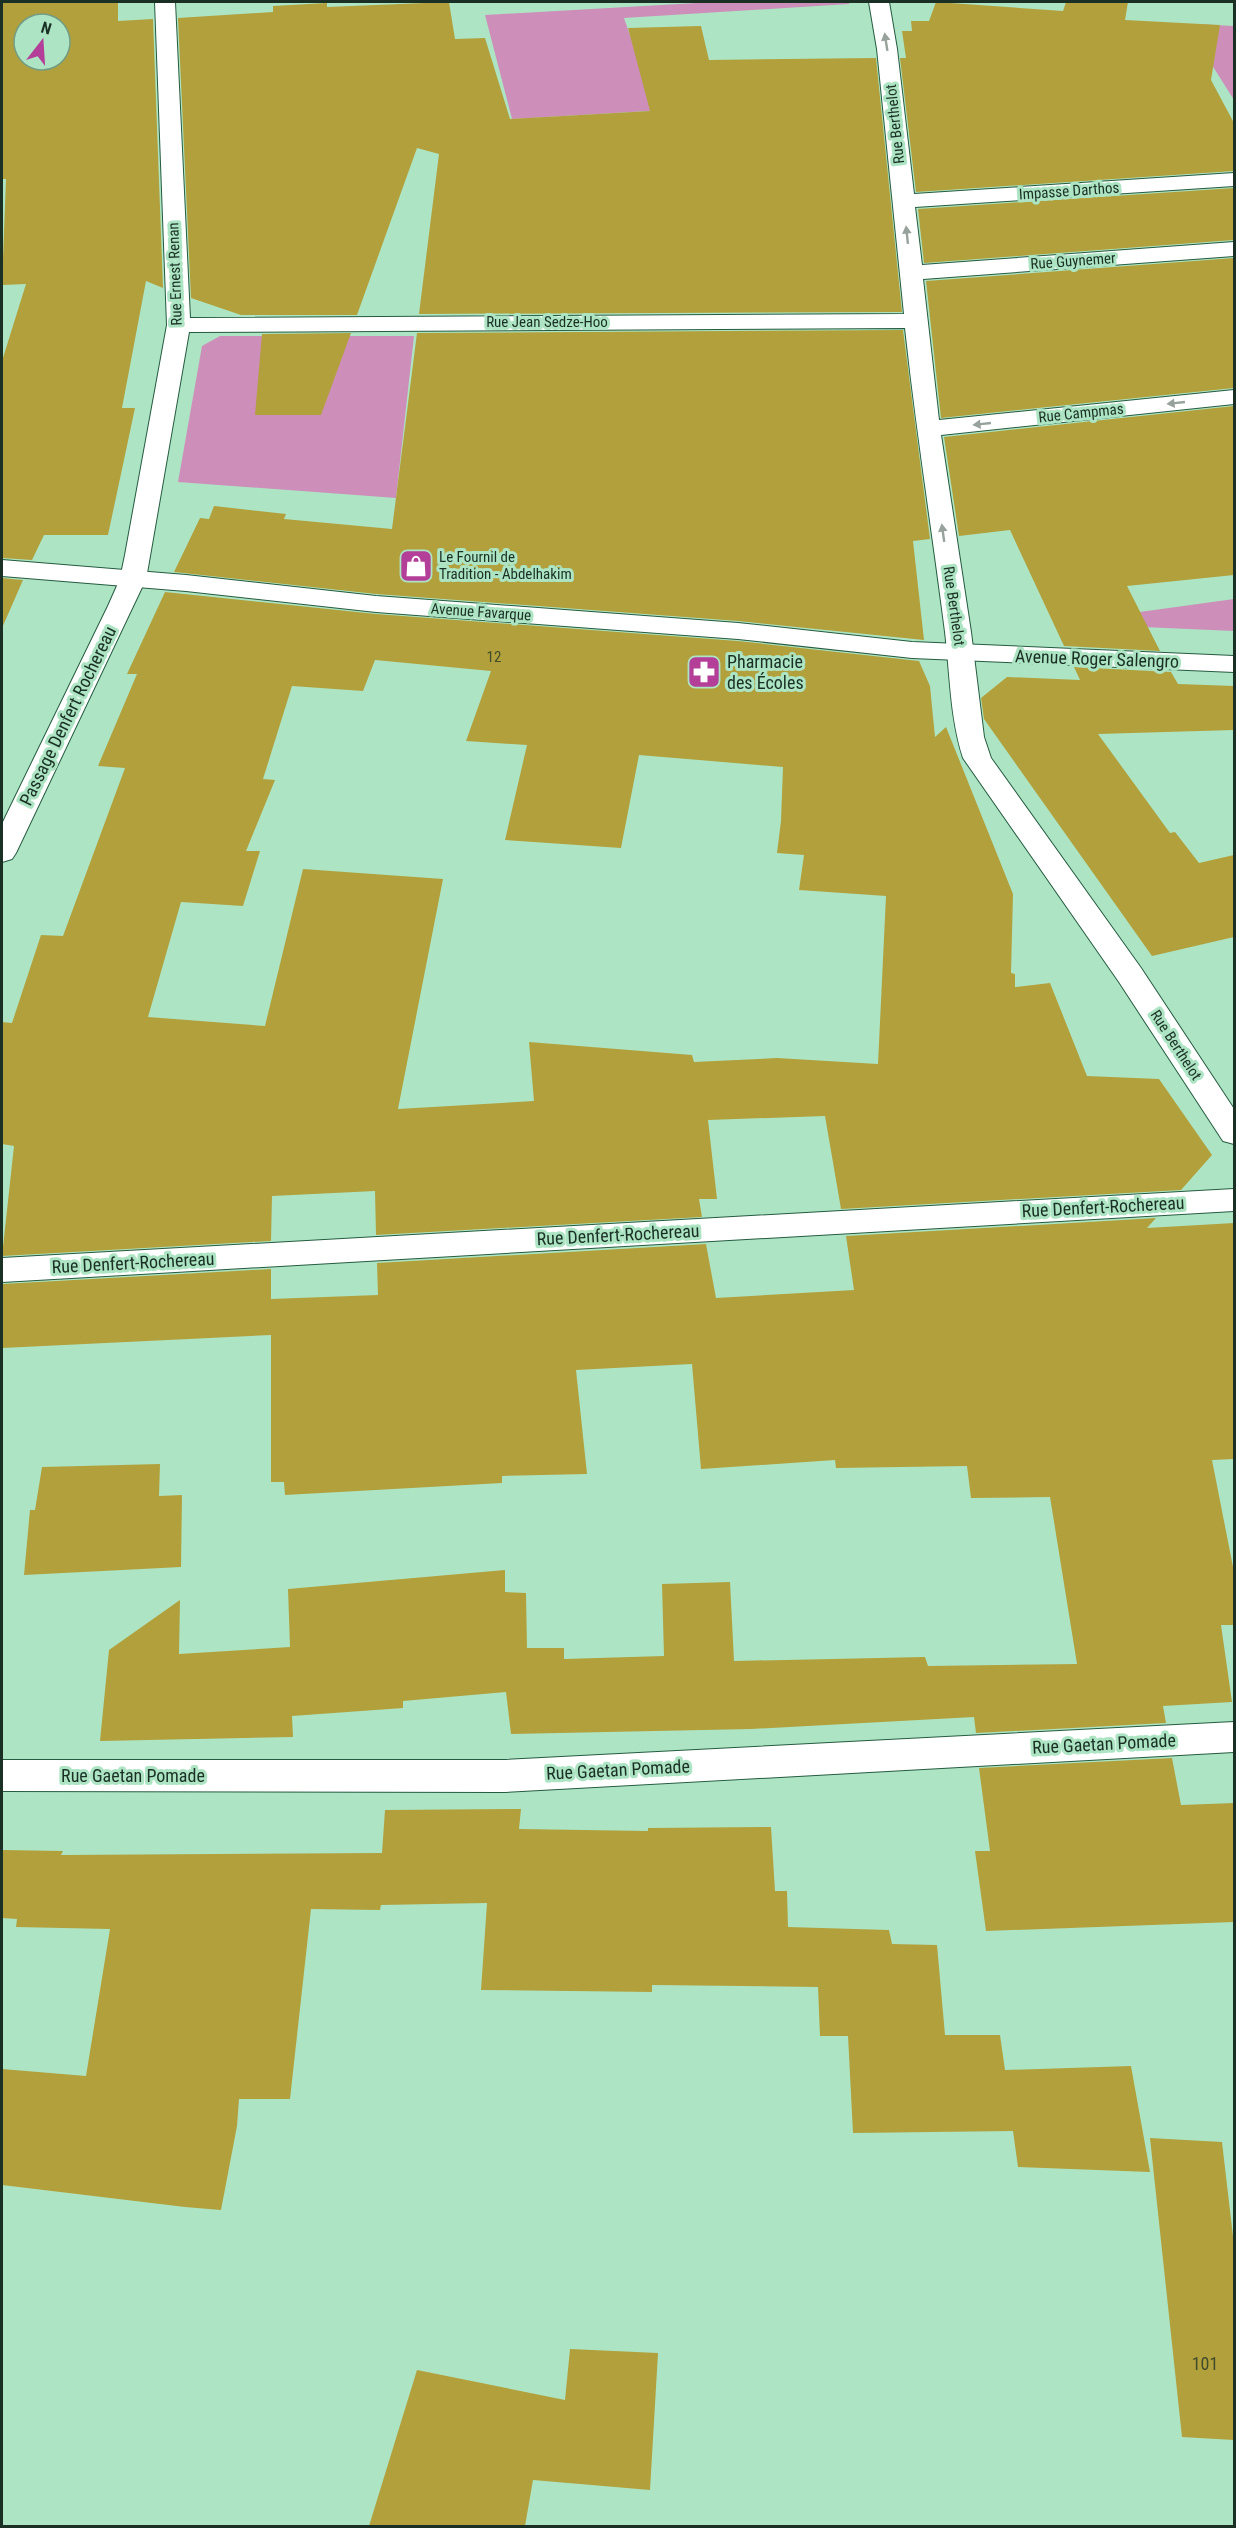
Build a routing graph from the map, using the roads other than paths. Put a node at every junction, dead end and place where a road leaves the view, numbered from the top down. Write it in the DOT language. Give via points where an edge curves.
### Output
graph roads {
  1 [pos="165,2"];
  2 [pos="879,2"];
  3 [pos="1234,179"];
  4 [pos="904,201"];
  5 [pos="1234,249"];
  6 [pos="911,273"];
  7 [pos="915,321"];
  8 [pos="179,325"];
  9 [pos="1234,397"];
  10 [pos="928,429"];
  11 [pos="2,568"];
  12 [pos="133,579"];
  13 [pos="960,654"];
  14 [pos="1234,664"];
  15 [pos="2,853"];
  16 [pos="1234,1133"];
  17 [pos="1234,1200"];
  18 [pos="2,1270"];
  19 [pos="1234,1737"];
  20 [pos="2,1776"];
  1 -- 8 [label="street, Rue Ernest Renan"];
  4 -- 2 [label="street, Rue Berthelot, one-way"];
  3 -- 4 [label="street, Impasse Darthos"];
  6 -- 4 [label="street, Rue Berthelot, one-way"];
  5 -- 6 [label="street, Rue Guynemer"];
  6 -- 7 [label="street, Rue Berthelot"];
  7 -- 8 [label="street, Rue Jean Sedze-Hoo"];
  7 -- 10 [label="street, Rue Berthelot"];
  8 -- 12 [label="street, Rue Ernest Renan"];
  9 -- 10 [label="street, Rue Campmas, one-way"];
  13 -- 10 [label="street, Rue Berthelot, one-way"];
  11 -- 12 [label="street, Avenue Favarque"];
  12 -- 13 [label="street, Avenue Favarque" via="376,604 686,626"];
  12 -- 15 [label="street, Passage Denfert Rochereau"];
  13 -- 14 [label="street, Avenue Roger Salengro"];
  13 -- 16 [label="street, Rue Berthelot" via="970,736 977,758 1130,975"];
  17 -- 18 [label="street, Rue Denfert-Rochereau"];
  19 -- 20 [label="street, Rue Gaetan Pomade" via="506,1776"];
}
